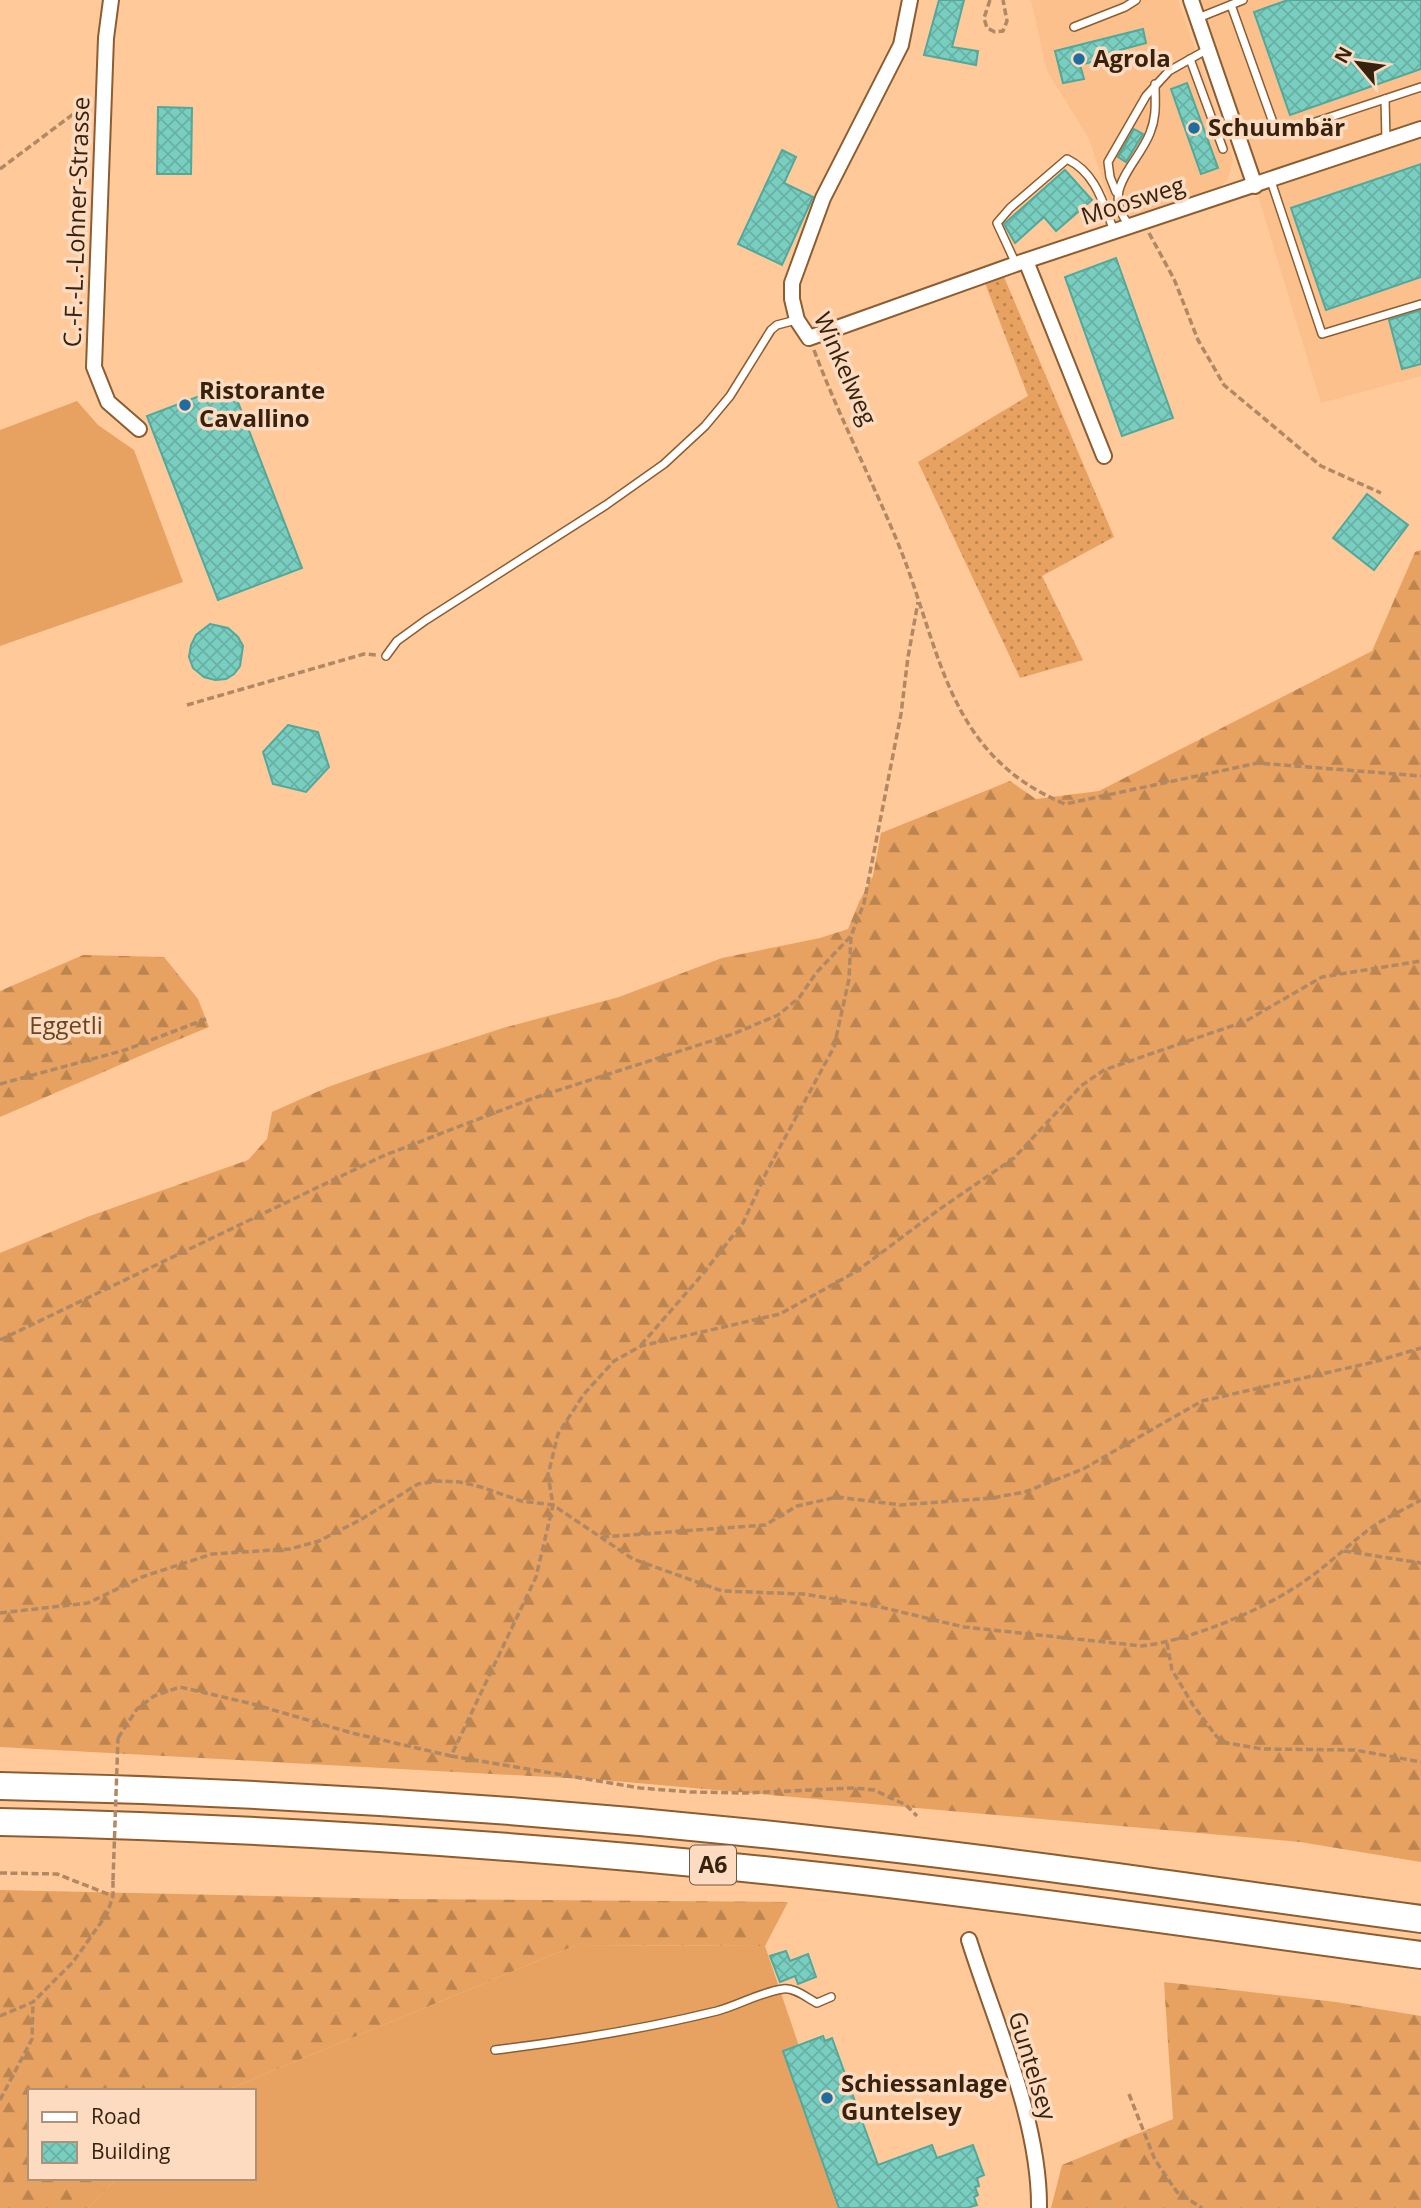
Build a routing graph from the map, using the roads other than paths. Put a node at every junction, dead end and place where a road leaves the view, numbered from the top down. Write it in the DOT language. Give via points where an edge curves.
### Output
graph roads {
  1 [pos="111,0"];
  2 [pos="910,0"];
  3 [pos="1136,0"];
  4 [pos="1191,0"];
  5 [pos="1243,0"];
  6 [pos="1231,5"];
  7 [pos="1197,18"];
  8 [pos="1074,27"];
  9 [pos="1208,49"];
  10 [pos="1190,59"];
  11 [pos="1156,83"];
  12 [pos="1421,87"];
  13 [pos="1385,99"];
  14 [pos="1421,129"];
  15 [pos="1386,141"];
  16 [pos="1223,149"];
  17 [pos="1271,181"];
  18 [pos="1255,186"];
  19 [pos="1116,192"];
  20 [pos="1136,223"];
  21 [pos="1114,231"];
  22 [pos="1021,263"];
  23 [pos="1421,304"];
  24 [pos="797,320"];
  25 [pos="809,338"];
  26 [pos="139,429"];
  27 [pos="1104,456"];
  28 [pos="386,656"];
  29 [pos="0,1786"];
  30 [pos="0,1822"];
  31 [pos="1421,1919"];
  32 [pos="969,1940"];
  33 [pos="1421,1955"];
  34 [pos="831,1997"];
  35 [pos="495,2050"];
  36 [pos="1040,2208"];
  1 -- 26 [label="street, C.-F.-L.-Lohner-Strasse" via="94,367 108,402"];
  2 -- 24 [label="street, Winkelweg" via="901,45 823,198 802,253 792,284"];
  3 -- 8 [label="lane"];
  4 -- 7 [label="street"];
  5 -- 6 [label="lane"];
  6 -- 7 [label="lane"];
  6 -- 13 [label="lane" via="1275,128 1284,132"];
  7 -- 9 [label="street"];
  9 -- 10 [label="lane"];
  9 -- 18 [label="street"];
  10 -- 11 [label="lane"];
  10 -- 16 [label="lane"];
  11 -- 19 [label="lane" via="1157,110 1150,135"];
  11 -- 19 [label="lane" via="1108,162"];
  12 -- 13 [label="lane"];
  13 -- 15 [label="lane"];
  14 -- 15 [label="street, Moosweg"];
  15 -- 17 [label="street, Moosweg"];
  17 -- 18 [label="street, Moosweg"];
  17 -- 23 [label="lane" via="1322,334"];
  18 -- 20 [label="street, Moosweg"];
  19 -- 20 [label="lane" via="1118,207"];
  20 -- 21 [label="street, Moosweg"];
  21 -- 22 [label="street, Moosweg"];
  21 -- 22 [label="lane" via="1097,187 1080,165 1068,159 997,223"];
  22 -- 25 [label="street, Moosweg"];
  22 -- 27 [label="street"];
  24 -- 25 [label="street, Winkelweg"];
  24 -- 28 [label="lane" via="771,330 730,396 664,464 426,620 397,641"];
  29 -- 31 [label="highway, A6" via="335,1800 664,1824 940,1854"];
  30 -- 33 [label="highway, A6" via="298,1833 673,1861 936,1889"];
  32 -- 36 [label="street, Guntelsey" via="1023,2104 1040,2182"];
  34 -- 35 [label="lane" via="817,2003 782,1989 695,2016"];
}
